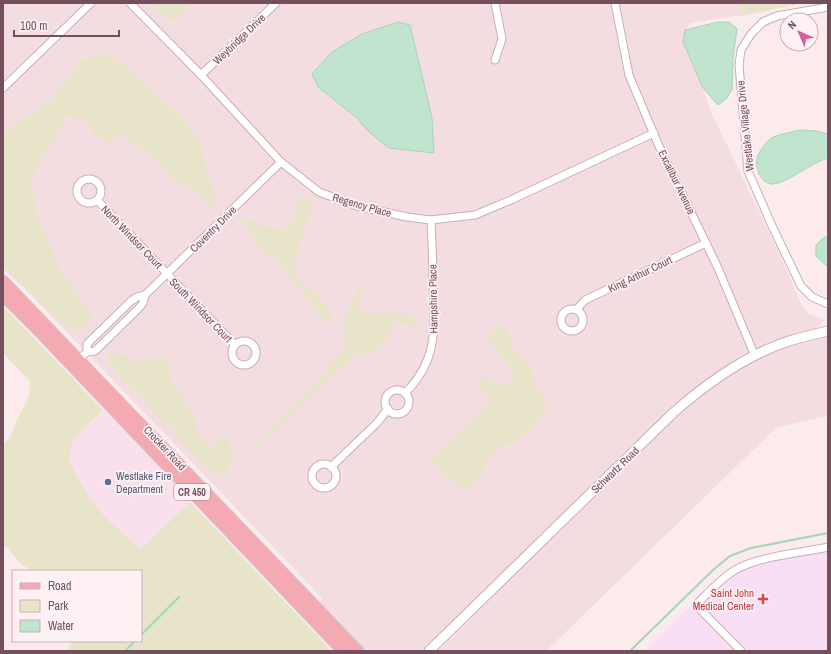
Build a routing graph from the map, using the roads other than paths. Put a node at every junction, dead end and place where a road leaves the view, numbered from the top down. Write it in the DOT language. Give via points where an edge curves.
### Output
graph roads {
  1 [pos="91,3"];
  2 [pos="130,3"];
  3 [pos="276,3"];
  4 [pos="495,3"];
  5 [pos="615,3"];
  6 [pos="828,6"];
  7 [pos="495,60"];
  8 [pos="201,75"];
  9 [pos="3,88"];
  10 [pos="654,133"];
  11 [pos="281,162"];
  12 [pos="97,200"];
  13 [pos="431,220"];
  14 [pos="706,243"];
  15 [pos="167,274"];
  16 [pos="3,281"];
  17 [pos="3,295"];
  18 [pos="145,295"];
  19 [pos="828,304"];
  20 [pos="576,310"];
  21 [pos="828,331"];
  22 [pos="235,345"];
  23 [pos="756,356"];
  24 [pos="80,359"];
  25 [pos="405,393"];
  26 [pos="388,409"];
  27 [pos="331,467"];
  28 [pos="828,548"];
  29 [pos="343,651"];
  30 [pos="358,651"];
  31 [pos="429,651"];
  32 [pos="741,651"];
  1 -- 9 [label="street"];
  2 -- 8 [label="street, Regency Place"];
  3 -- 8 [label="street, Weybridge Drive"];
  4 -- 7 [label="street" via="502,39"];
  5 -- 10 [label="street, Excalibur Avenue" via="629,75"];
  6 -- 19 [label="street, Westlake Village Drive" via="777,16 763,22 751,34 741,50 739,65 748,171 772,228 801,286 812,297"];
  8 -- 11 [label="street, Regency Place"];
  10 -- 13 [label="street, Regency Place" via="513,199 475,214"];
  10 -- 14 [label="street, Excalibur Avenue"];
  11 -- 13 [label="street, Regency Place" via="319,192 357,206"];
  11 -- 15 [label="street, Coventry Drive"];
  12 -- 15 [label="street, North Windsor Court"];
  13 -- 25 [label="street, Hampshire Place" via="433,338 420,376"];
  14 -- 20 [label="street, King Arthur Court" via="585,300"];
  14 -- 23 [label="street, Excalibur Avenue"];
  15 -- 18 [label="street, Coventry Drive"];
  15 -- 22 [label="street, South Windsor Court"];
  16 -- 24 [label="main road, Crocker Road"];
  17 -- 24 [label="main road, Crocker Road / CR 450"];
  18 -- 24 [label="street, Coventry Drive" via="143,303 133,315 95,351"];
  18 -- 24 [label="street, Coventry Drive" via="131,301 87,344"];
  21 -- 23 [label="street, Schwartz Road" via="789,341"];
  23 -- 31 [label="street, Schwartz Road" via="718,378 673,413"];
  24 -- 29 [label="main road, Crocker Road / CR 450"];
  24 -- 30 [label="main road, Crocker Road"];
  25 -- 26 [label="street" via="398,390 390,392 386,399"];
  25 -- 26 [label="street" via="409,404 406,410 398,414"];
  26 -- 27 [label="street"];
  28 -- 32 [label="street" via="748,564 728,576 696,605"];
}
